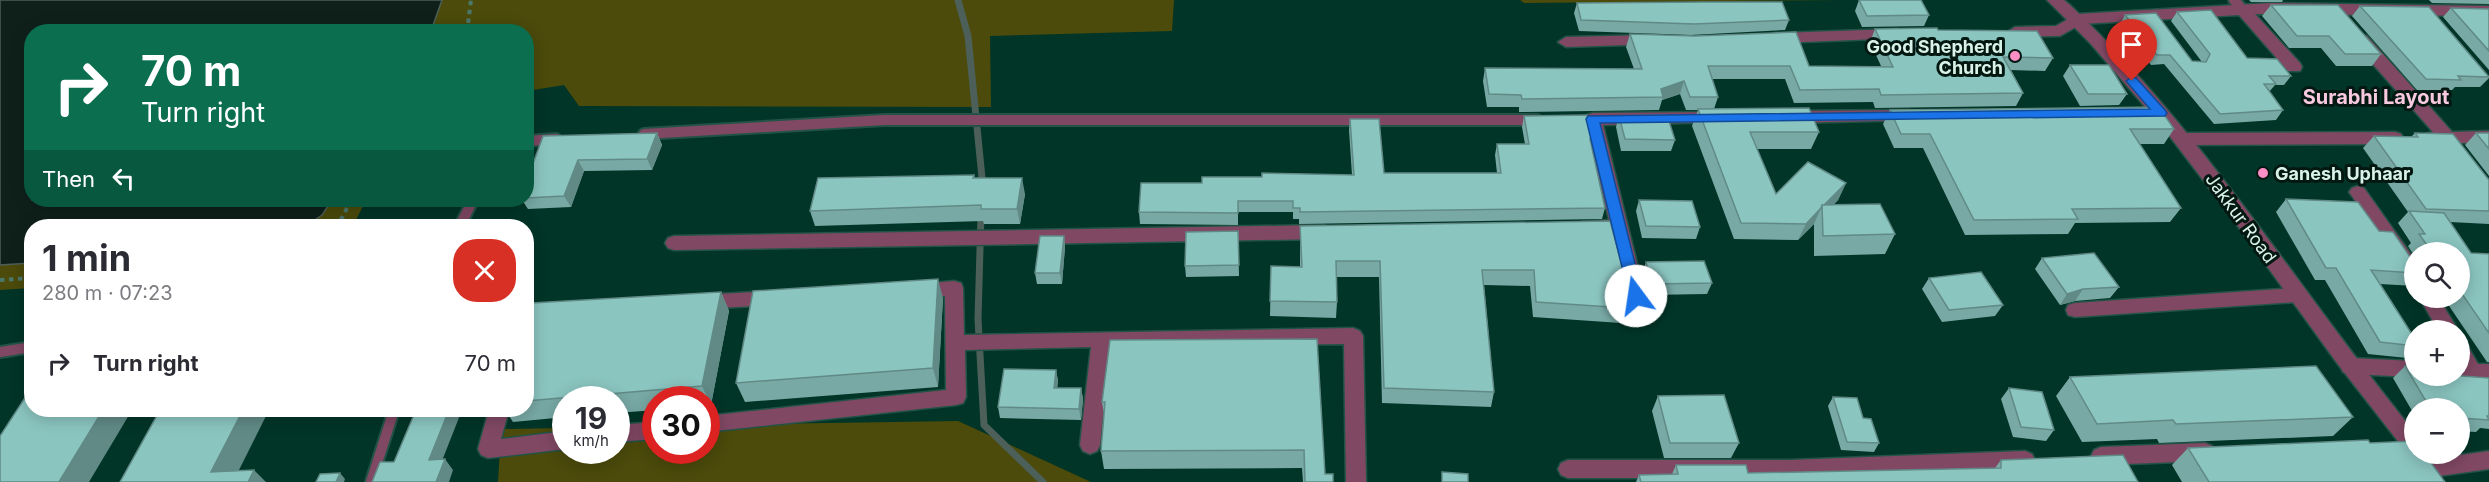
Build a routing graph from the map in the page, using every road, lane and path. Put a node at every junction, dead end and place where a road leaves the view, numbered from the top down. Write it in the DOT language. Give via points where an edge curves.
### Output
graph roads {
  1 [pos="471,0"];
  2 [pos="2055,0"];
  3 [pos="2330,4"];
  4 [pos="2238,5"];
  5 [pos="2421,5"];
  6 [pos="2157,9"];
  7 [pos="2489,11"];
  8 [pos="2077,19"];
  9 [pos="468,24"];
  10 [pos="2439,26"];
  11 [pos="2168,31"];
  12 [pos="2002,32"];
  13 [pos="1910,34"];
  14 [pos="1760,39"];
  15 [pos="1668,41"];
  16 [pos="1566,42"];
  17 [pos="2294,67"];
  18 [pos="2137,113"];
  19 [pos="2161,113"];
  20 [pos="1924,116"];
  21 [pos="1770,117"];
  22 [pos="1735,118"];
  23 [pos="1546,120"];
  24 [pos="632,135"];
  25 [pos="2489,137"];
  26 [pos="2447,138"];
  27 [pos="561,139"];
  28 [pos="2184,139"];
  29 [pos="534,141"];
  30 [pos="2461,156"];
  31 [pos="2358,192"];
  32 [pos="1619,227"];
  33 [pos="1571,228"];
  34 [pos="1346,231"];
  35 [pos="674,243"];
  36 [pos="2404,258"];
  37 [pos="24,278"];
  38 [pos="0,280"];
  39 [pos="894,291"];
  40 [pos="2297,295"];
  41 [pos="1636,296"];
  42 [pos="788,297"];
  43 [pos="681,303"];
  44 [pos="2075,310"];
  45 [pos="1101,339"];
  46 [pos="960,343"];
  47 [pos="24,349"];
  48 [pos="0,352"];
  49 [pos="2350,366"];
  50 [pos="2404,368"];
  51 [pos="392,417"];
  52 [pos="497,417"];
  53 [pos="720,422"];
  54 [pos="2404,434"];
  55 [pos="552,441"];
  56 [pos="1090,445"];
  57 [pos="2388,445"];
  58 [pos="2404,451"];
  59 [pos="2220,452"];
  60 [pos="2077,458"];
  61 [pos="2041,459"];
  62 [pos="2470,460"];
  63 [pos="2489,460"];
  64 [pos="1568,469"];
  65 [pos="371,482"];
  66 [pos="1356,482"];
  1 -- 9 [label="path"];
  2 -- 8 [label="street, Jakkur Road"];
  3 -- 4 [label="street"];
  3 -- 5 [label="street"];
  3 -- 26 [label="street"];
  4 -- 6 [label="street"];
  4 -- 17 [label="street"];
  5 -- 7 [label="street"];
  5 -- 10 [label="street"];
  6 -- 8 [label="street"];
  6 -- 11 [label="street"];
  8 -- 12 [label="street" via="2060,31"];
  8 -- 19 [label="street, Jakkur Road"];
  13 -- 14 [label="street"];
  15 -- 16 [label="street"];
  18 -- 19 [label="street"];
  19 -- 28 [label="street, Jakkur Road"];
  20 -- 21 [label="street"];
  22 -- 32 [label="street" via="1587,119"];
  23 -- 24 [label="lane" via="884,120"];
  25 -- 26 [label="street"];
  26 -- 28 [label="street"];
  26 -- 30 [label="street"];
  27 -- 29 [label="lane"];
  28 -- 40 [label="street, Jakkur Road"];
  31 -- 36 [label="street"];
  32 -- 33 [label="street"];
  32 -- 41 [label="street"];
  34 -- 35 [label="street"];
  37 -- 38 [label="path"];
  39 -- 46 [label="street" via="954,288"];
  40 -- 44 [label="street"];
  40 -- 49 [label="street, Jakkur Road"];
  42 -- 43 [label="street"];
  45 -- 46 [label="street"];
  45 -- 56 [label="street"];
  45 -- 66 [label="street" via="1353,336"];
  46 -- 53 [label="street" via="956,397"];
  47 -- 48 [label="lane"];
  49 -- 50 [label="street"];
  49 -- 54 [label="street, Jakkur Road"];
  51 -- 65 [label="lane"];
  52 -- 55 [label="street" via="488,448"];
  57 -- 58 [label="street"];
  59 -- 60 [label="street"];
  61 -- 64 [label="street" via="1790,469"];
  62 -- 63 [label="street"];
}
